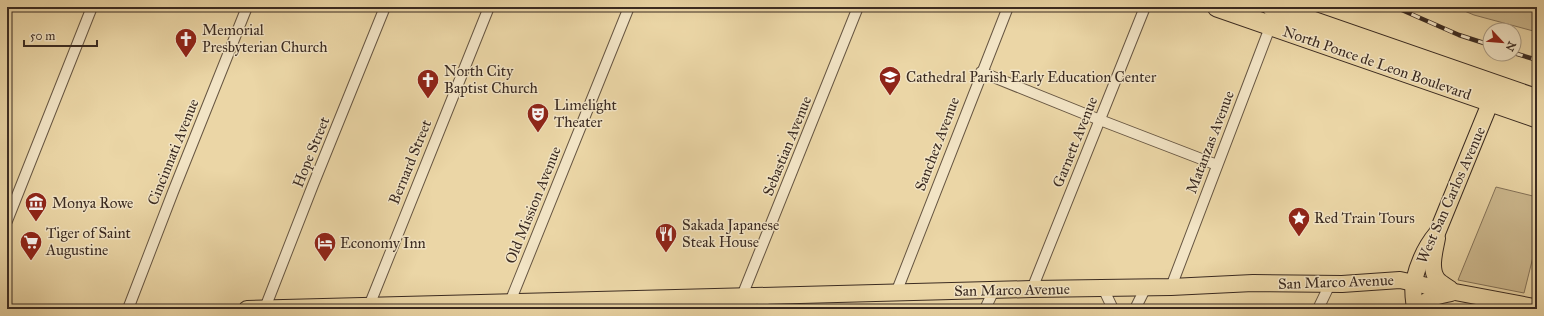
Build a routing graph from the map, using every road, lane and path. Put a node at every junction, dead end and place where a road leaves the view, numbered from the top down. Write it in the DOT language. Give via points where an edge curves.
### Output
graph roads {
  1 [pos="92,7"];
  2 [pos="247,7"];
  3 [pos="386,7"];
  4 [pos="489,7"];
  5 [pos="629,7"];
  6 [pos="858,7"];
  7 [pos="1008,7"];
  8 [pos="1145,7"];
  9 [pos="1217,7"];
  10 [pos="1273,14"];
  11 [pos="981,72"];
  12 [pos="1494,94"];
  13 [pos="1537,99"];
  14 [pos="1537,118"];
  15 [pos="1100,120"];
  16 [pos="1217,164"];
  17 [pos="7,221"];
  18 [pos="1437,233"];
  19 [pos="1330,284"];
  20 [pos="1146,287"];
  21 [pos="1171,287"];
  22 [pos="1032,288"];
  23 [pos="1103,288"];
  24 [pos="994,290"];
  25 [pos="1455,292"];
  26 [pos="896,293"];
  27 [pos="742,296"];
  28 [pos="1415,299"];
  29 [pos="510,302"];
  30 [pos="763,302"];
  31 [pos="682,303"];
  32 [pos="369,306"];
  33 [pos="265,308"];
  34 [pos="1535,308"];
  35 [pos="128,309"];
  36 [pos="247,309"];
  37 [pos="985,309"];
  38 [pos="1112,309"];
  39 [pos="1135,309"];
  40 [pos="1318,309"];
  1 -- 17 [label="street"];
  2 -- 35 [label="street, Cincinnati Avenue"];
  3 -- 33 [label="street, Hope Street"];
  4 -- 32 [label="street, Bernard Street"];
  5 -- 29 [label="street, Old Mission Avenue"];
  6 -- 27 [label="street, Sebastian Avenue"];
  7 -- 11 [label="street, Sanchez Avenue"];
  8 -- 15 [label="street, Garnett Avenue"];
  9 -- 10 [label="highway, North Ponce de Leon Boulevard"];
  10 -- 12 [label="highway, North Ponce de Leon Boulevard"];
  10 -- 16 [label="street, Matanzas Avenue"];
  11 -- 15 [label="street"];
  11 -- 26 [label="street, Sanchez Avenue"];
  12 -- 13 [label="highway, North Ponce de Leon Boulevard"];
  12 -- 14 [label="highway, North Ponce de Leon Boulevard"];
  12 -- 18 [label="main road, West San Carlos Avenue"];
  15 -- 16 [label="street"];
  15 -- 22 [label="street, Garnett Avenue"];
  16 -- 21 [label="street, Matanzas Avenue"];
  18 -- 25 [label="main road" via="1433,268 1435,275 1438,281"];
  18 -- 28 [label="main road, West San Carlos Avenue" via="1430,242"];
  19 -- 21 [label="main road, San Marco Avenue" via="1253,283"];
  19 -- 28 [label="main road, San Marco Avenue" via="1400,280"];
  19 -- 40 [label="street"];
  20 -- 21 [label="main road, San Marco Avenue"];
  20 -- 23 [label="main road, San Marco Avenue"];
  20 -- 39 [label="street"];
  22 -- 23 [label="main road, San Marco Avenue"];
  22 -- 24 [label="main road, San Marco Avenue"];
  23 -- 38 [label="street"];
  24 -- 26 [label="main road, San Marco Avenue"];
  24 -- 37 [label="street"];
  25 -- 28 [label="main road, San Marco Avenue"];
  25 -- 28 [label="main road" via="1432,297 1424,302"];
  25 -- 34 [label="main road, San Marco Avenue"];
  26 -- 30 [label="main road, San Marco Avenue"];
  27 -- 30 [label="main road, San Marco Avenue"];
  27 -- 31 [label="main road, San Marco Avenue"];
  29 -- 31 [label="main road, San Marco Avenue"];
  29 -- 32 [label="main road, San Marco Avenue"];
  32 -- 33 [label="main road, San Marco Avenue"];
  33 -- 36 [label="main road, San Marco Avenue"];
}
